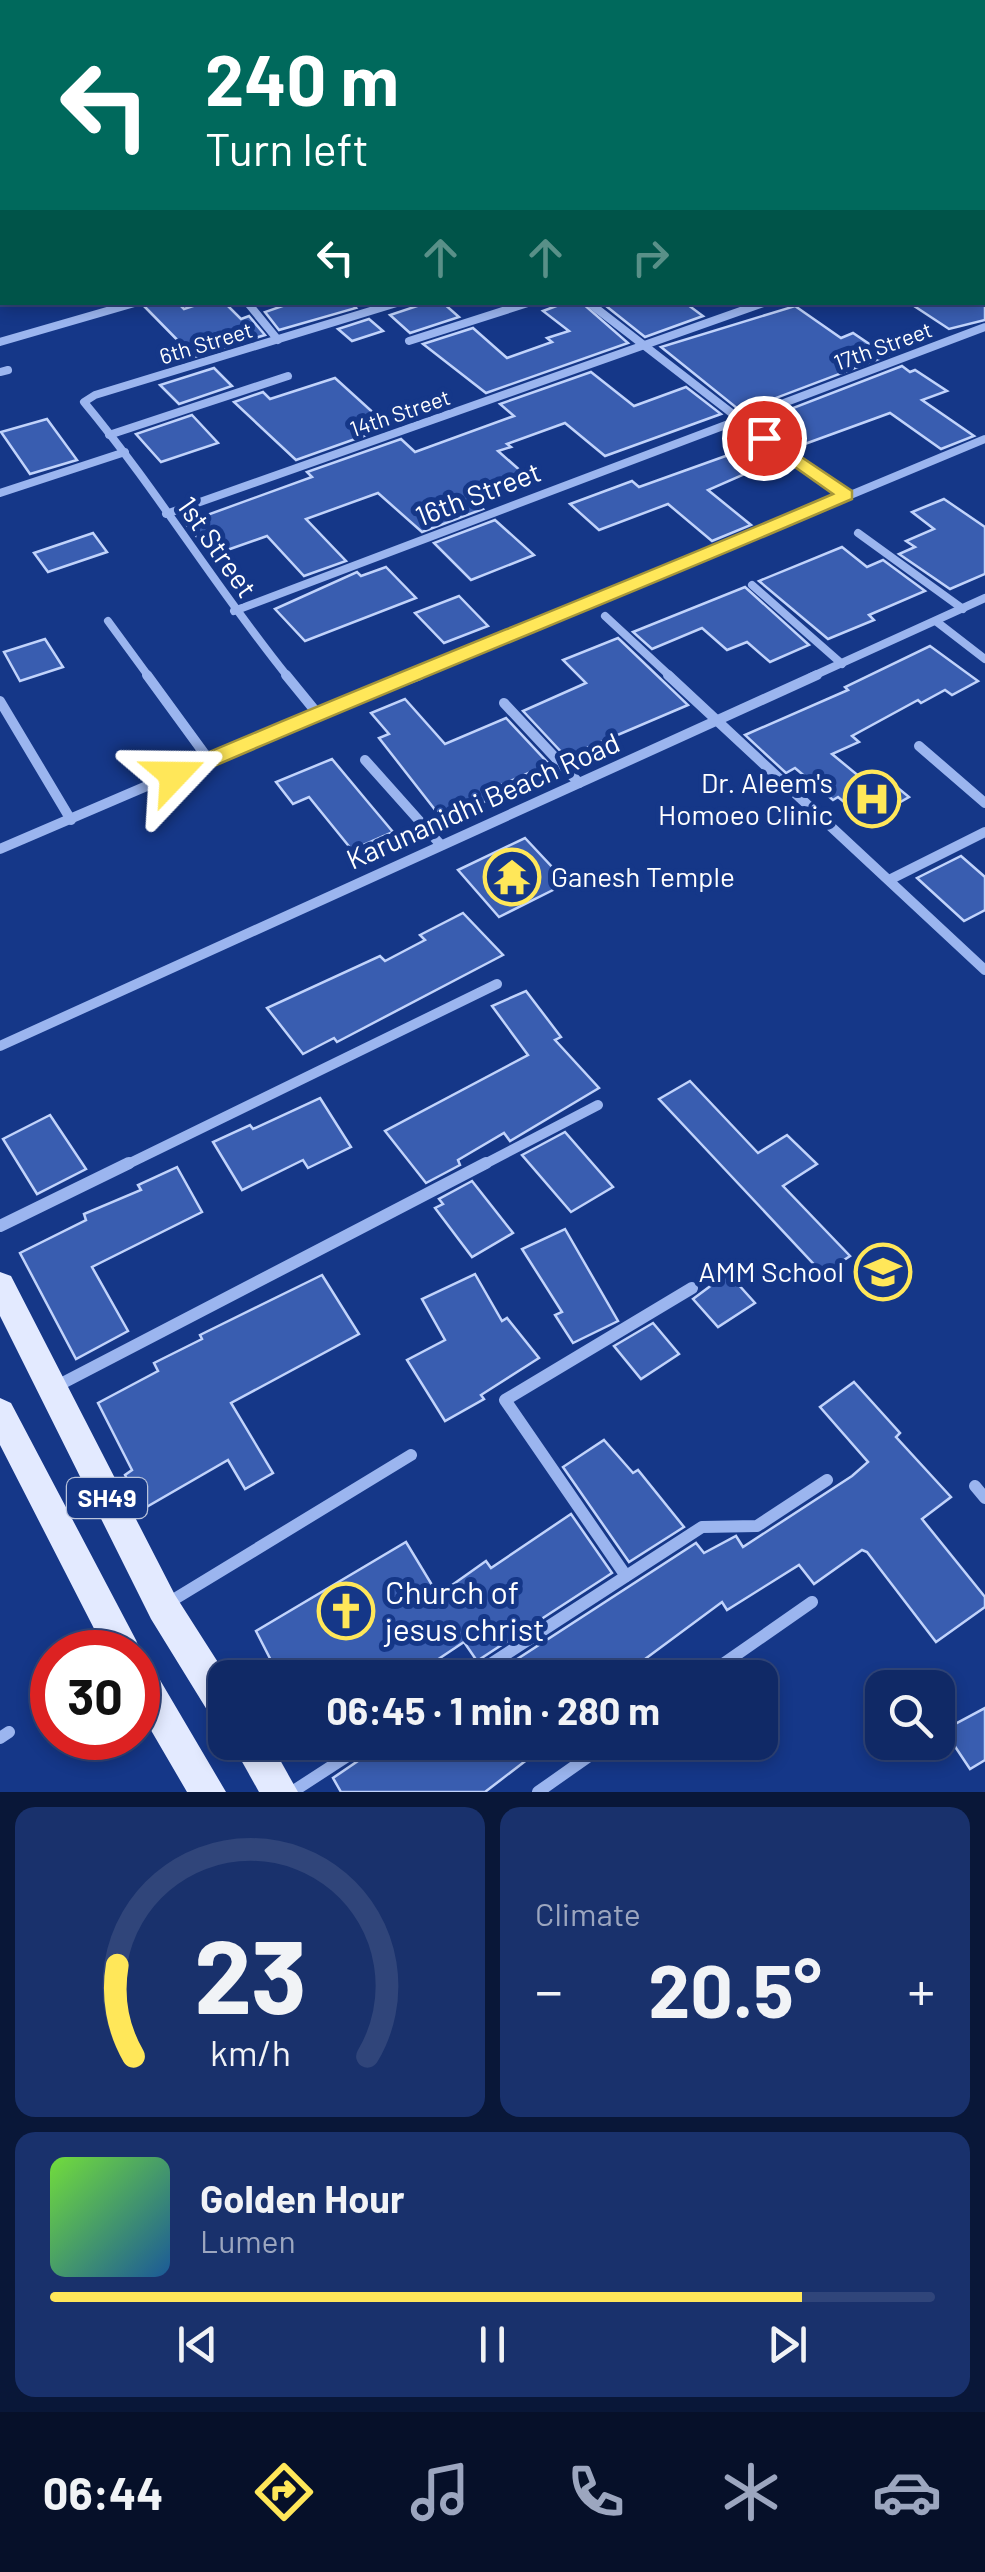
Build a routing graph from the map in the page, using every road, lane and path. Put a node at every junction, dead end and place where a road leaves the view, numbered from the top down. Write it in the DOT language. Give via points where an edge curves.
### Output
graph roads {
  1 [pos="128,305"];
  2 [pos="249,305"];
  3 [pos="390,305"];
  4 [pos="522,305"];
  5 [pos="592,305"];
  6 [pos="758,305"];
  7 [pos="985,327"];
  8 [pos="278,340"];
  9 [pos="409,341"];
  10 [pos="0,342"];
  11 [pos="645,346"];
  12 [pos="288,376"];
  13 [pos="85,405"];
  14 [pos="738,418"];
  15 [pos="109,435"];
  16 [pos="985,440"];
  17 [pos="125,452"];
  18 [pos="0,492"];
  19 [pos="846,495"];
  20 [pos="166,514"];
  21 [pos="858,534"];
  22 [pos="752,586"];
  23 [pos="985,598"];
  24 [pos="962,609"];
  25 [pos="234,611"];
  26 [pos="605,616"];
  27 [pos="108,621"];
  28 [pos="937,622"];
  29 [pos="985,659"];
  30 [pos="842,664"];
  31 [pos="0,701"];
  32 [pos="504,703"];
  33 [pos="316,713"];
  34 [pos="716,720"];
  35 [pos="919,746"];
  36 [pos="209,760"];
  37 [pos="365,760"];
  38 [pos="579,784"];
  39 [pos="985,803"];
  40 [pos="71,820"];
  41 [pos="985,832"];
  42 [pos="440,844"];
  43 [pos="0,850"];
  44 [pos="891,879"];
  45 [pos="985,970"];
  46 [pos="498,984"];
  47 [pos="0,1046"];
  48 [pos="598,1105"];
  49 [pos="0,1226"];
  50 [pos="0,1285"];
  51 [pos="692,1288"];
  52 [pos="52,1389"];
  53 [pos="0,1412"];
  54 [pos="411,1455"];
  55 [pos="826,1480"];
  56 [pos="975,1486"];
  57 [pos="985,1498"];
  58 [pos="626,1576"];
  59 [pos="812,1602"];
  60 [pos="163,1607"];
  61 [pos="113,1630"];
  62 [pos="497,1660"];
  63 [pos="729,1660"];
  64 [pos="208,1678"];
  65 [pos="160,1712"];
  66 [pos="260,1760"];
  67 [pos="341,1760"];
  68 [pos="583,1760"];
  69 [pos="208,1792"];
  70 [pos="280,1792"];
  71 [pos="292,1792"];
  72 [pos="538,1792"];
  1 -- 10 [label="street"];
  2 -- 8 [label="street"];
  3 -- 8 [label="street, 6th Street"];
  4 -- 9 [label="street"];
  5 -- 11 [label="street"];
  6 -- 11 [label="street, 14th Street"];
  7 -- 14 [label="street, 17th Street"];
  8 -- 13 [label="street, 6th Street" via="86,398"];
  11 -- 14 [label="street"];
  11 -- 20 [label="street, 14th Street"];
  12 -- 15 [label="street"];
  13 -- 15 [label="street, 1st Street"];
  14 -- 19 [label="street"];
  14 -- 25 [label="street, 16th Street"];
  15 -- 17 [label="street, 1st Street"];
  16 -- 19 [label="street"];
  17 -- 18 [label="street"];
  17 -- 20 [label="street, 1st Street"];
  19 -- 33 [label="street"];
  20 -- 25 [label="street, 1st Street"];
  21 -- 24 [label="street"];
  22 -- 30 [label="street"];
  23 -- 24 [label="street, Karunanidhi Beach Road"];
  24 -- 28 [label="street, Karunanidhi Beach Road"];
  25 -- 33 [label="street, 1st Street"];
  26 -- 34 [label="street"];
  27 -- 36 [label="street"];
  28 -- 29 [label="street"];
  28 -- 30 [label="street, Karunanidhi Beach Road"];
  30 -- 34 [label="street, Karunanidhi Beach Road"];
  31 -- 40 [label="street"];
  32 -- 38 [label="street"];
  33 -- 36 [label="street"];
  34 -- 38 [label="street, Karunanidhi Beach Road"];
  34 -- 44 [label="street"];
  35 -- 39 [label="street"];
  36 -- 40 [label="street"];
  37 -- 42 [label="street"];
  38 -- 42 [label="street, Karunanidhi Beach Road"];
  40 -- 43 [label="street"];
  41 -- 44 [label="street"];
  42 -- 47 [label="street, Karunanidhi Beach Road"];
  44 -- 45 [label="street"];
  46 -- 49 [label="street"];
  48 -- 52 [label="street"];
  50 -- 52 [label="main road, SH49"];
  51 -- 58 [label="street" via="505,1400"];
  52 -- 60 [label="main road, SH49"];
  53 -- 61 [label="main road, SH49"];
  54 -- 60 [label="street"];
  55 -- 58 [label="street" via="757,1526 702,1527"];
  56 -- 57 [label="street"];
  58 -- 62 [label="street"];
  59 -- 63 [label="street"];
  60 -- 64 [label="main road, SH49"];
  65 -- 69 [label="main road"];
  66 -- 70 [label="main road"];
  67 -- 71 [label="street"];
  68 -- 72 [label="street"];
}
